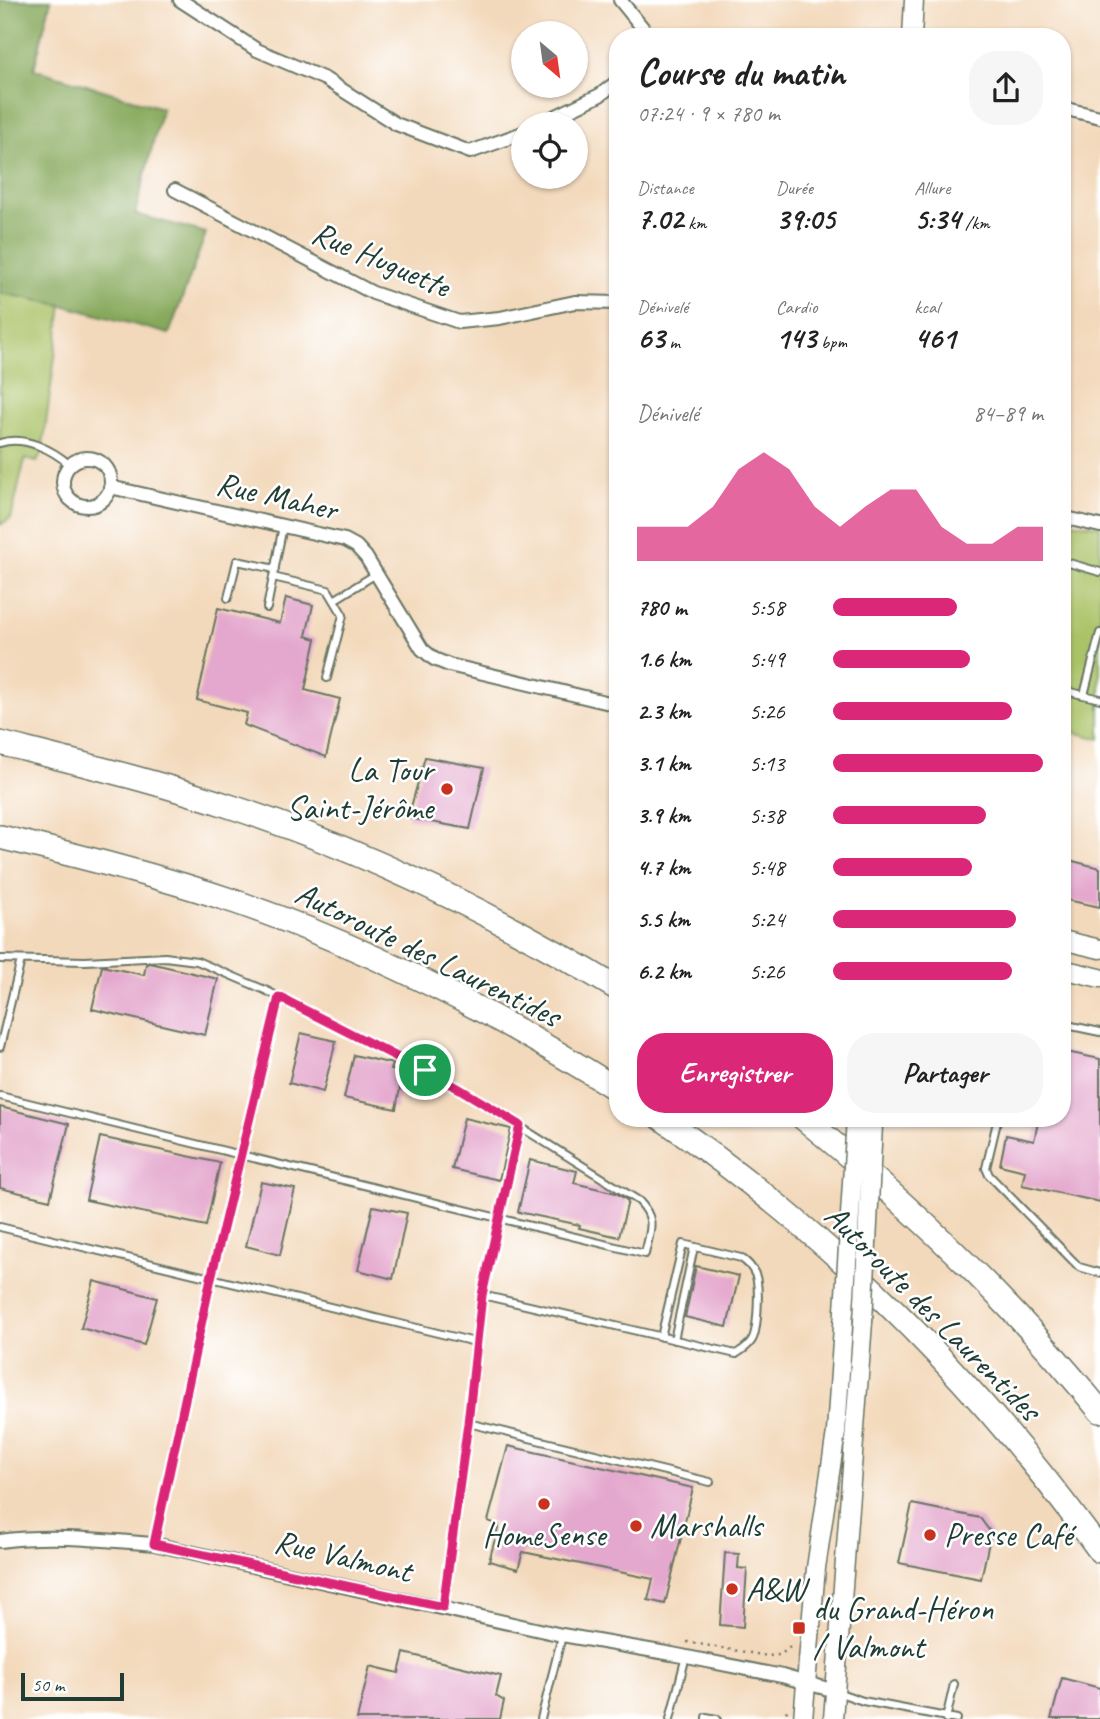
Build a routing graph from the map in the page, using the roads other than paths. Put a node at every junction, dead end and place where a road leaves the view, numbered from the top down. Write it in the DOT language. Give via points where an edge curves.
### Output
graph roads {
  1 [pos="180,0"];
  2 [pos="620,0"];
  3 [pos="914,0"];
  4 [pos="643,28"];
  5 [pos="912,28"];
  6 [pos="609,88"];
  7 [pos="1071,110"];
  8 [pos="564,112"];
  9 [pos="1100,117"];
  10 [pos="511,137"];
  11 [pos="175,190"];
  12 [pos="609,303"];
  13 [pos="0,443"];
  14 [pos="71,465"];
  15 [pos="110,487"];
  16 [pos="1071,519"];
  17 [pos="284,525"];
  18 [pos="1100,526"];
  19 [pos="1071,564"];
  20 [pos="275,569"];
  21 [pos="1100,572"];
  22 [pos="376,574"];
  23 [pos="273,577"];
  24 [pos="228,598"];
  25 [pos="334,600"];
  26 [pos="267,608"];
  27 [pos="1100,633"];
  28 [pos="327,678"];
  29 [pos="1071,692"];
  30 [pos="1084,695"];
  31 [pos="1100,699"];
  32 [pos="609,703"];
  33 [pos="0,743"];
  34 [pos="0,837"];
  35 [pos="1071,942"];
  36 [pos="1100,949"];
  37 [pos="0,959"];
  38 [pos="21,960"];
  39 [pos="1071,971"];
  40 [pos="1100,978"];
  41 [pos="609,984"];
  42 [pos="279,997"];
  43 [pos="1071,1026"];
  44 [pos="1100,1032"];
  45 [pos="0,1047"];
  46 [pos="609,1084"];
  47 [pos="0,1097"];
  48 [pos="520,1125"];
  49 [pos="673,1127"];
  50 [pos="814,1127"];
  51 [pos="866,1127"];
  52 [pos="867,1127"];
  53 [pos="996,1127"];
  54 [pos="241,1156"];
  55 [pos="499,1218"];
  56 [pos="0,1227"];
  57 [pos="694,1247"];
  58 [pos="1100,1273"];
  59 [pos="211,1278"];
  60 [pos="482,1295"];
  61 [pos="661,1337"];
  62 [pos="674,1340"];
  63 [pos="475,1342"];
  64 [pos="1100,1411"];
  65 [pos="468,1423"];
  66 [pos="710,1482"];
  67 [pos="0,1541"];
  68 [pos="154,1544"];
  69 [pos="1100,1551"];
  70 [pos="443,1607"];
  71 [pos="562,1635"];
  72 [pos="686,1656"];
  73 [pos="806,1683"];
  74 [pos="954,1684"];
  75 [pos="835,1691"];
  76 [pos="946,1718"];
  77 [pos="541,1719"];
  78 [pos="670,1719"];
  79 [pos="706,1719"];
  80 [pos="717,1719"];
  81 [pos="803,1719"];
  82 [pos="834,1719"];
  83 [pos="957,1719"];
  1 -- 10 [label="street" via="257,50 325,79 396,124 470,152"];
  2 -- 4 [label="street"];
  3 -- 5 [label="street"];
  6 -- 8 [label="street"];
  7 -- 9 [label="street"];
  11 -- 12 [label="street, Rue Huguette" via="373,293 459,322 575,302"];
  13 -- 14 [label="lane" via="14,441 49,449"];
  14 -- 15 [label="street" via="81,459 97,460 109,472"];
  14 -- 15 [label="street" via="64,488 77,503 97,503"];
  15 -- 17 [label="street, Rue Maher"];
  16 -- 18 [label="street"];
  17 -- 20 [label="lane"];
  17 -- 22 [label="street, Rue Maher" via="349,541"];
  19 -- 21 [label="lane"];
  20 -- 23 [label="lane"];
  20 -- 24 [label="lane" via="237,561"];
  22 -- 25 [label="lane"];
  22 -- 32 [label="street, Rue Maher" via="422,649 437,661"];
  23 -- 25 [label="lane" via="328,590"];
  23 -- 26 [label="lane"];
  25 -- 28 [label="lane" via="343,615"];
  27 -- 30 [label="lane"];
  29 -- 30 [label="lane"];
  30 -- 31 [label="lane"];
  33 -- 41 [label="highway, Autoroute des Laurentides" via="155,783 326,842 504,924"];
  34 -- 46 [label="highway, Autoroute des Laurentides" via="233,901 328,937 471,1004"];
  35 -- 36 [label="street"];
  37 -- 38 [label="lane"];
  38 -- 42 [label="lane" via="184,958"];
  38 -- 45 [label="lane"];
  39 -- 40 [label="street"];
  42 -- 48 [label="lane" via="436,1076"];
  42 -- 54 [label="lane"];
  43 -- 44 [label="lane"];
  47 -- 54 [label="lane"];
  48 -- 55 [label="lane"];
  48 -- 55 [label="lane" via="648,1210 652,1221 645,1254"];
  49 -- 69 [label="highway, Autoroute des Laurentides" via="825,1245 904,1320 1039,1470"];
  50 -- 64 [label="highway, Autoroute des Laurentides" via="959,1256"];
  51 -- 73 [label="street, bridge"];
  52 -- 75 [label="street, bridge" via="863,1322"];
  53 -- 58 [label="lane" via="986,1168 989,1175 1079,1267"];
  54 -- 55 [label="lane"];
  54 -- 59 [label="lane"];
  55 -- 60 [label="lane"];
  56 -- 59 [label="lane"];
  57 -- 61 [label="lane" via="683,1244"];
  57 -- 62 [label="lane"];
  57 -- 62 [label="lane" via="748,1262 757,1277 756,1330 746,1348 736,1354"];
  59 -- 63 [label="lane"];
  59 -- 68 [label="lane"];
  60 -- 61 [label="lane"];
  60 -- 63 [label="lane"];
  61 -- 62 [label="lane"];
  63 -- 65 [label="lane"];
  65 -- 66 [label="lane"];
  65 -- 70 [label="lane"];
  67 -- 68 [label="street, Rue Valmont" via="41,1537"];
  68 -- 70 [label="street, Rue Valmont"];
  70 -- 71 [label="street, Rue Valmont"];
  71 -- 72 [label="street, Rue Valmont"];
  71 -- 77 [label="lane"];
  72 -- 73 [label="street, Rue Valmont"];
  72 -- 78 [label="lane"];
  73 -- 75 [label="street, Rue Valmont"];
  73 -- 81 [label="street"];
  74 -- 76 [label="lane"];
  75 -- 76 [label="lane" via="863,1702"];
  75 -- 82 [label="street"];
  76 -- 83 [label="lane"];
  79 -- 80 [label="lane"];
}
